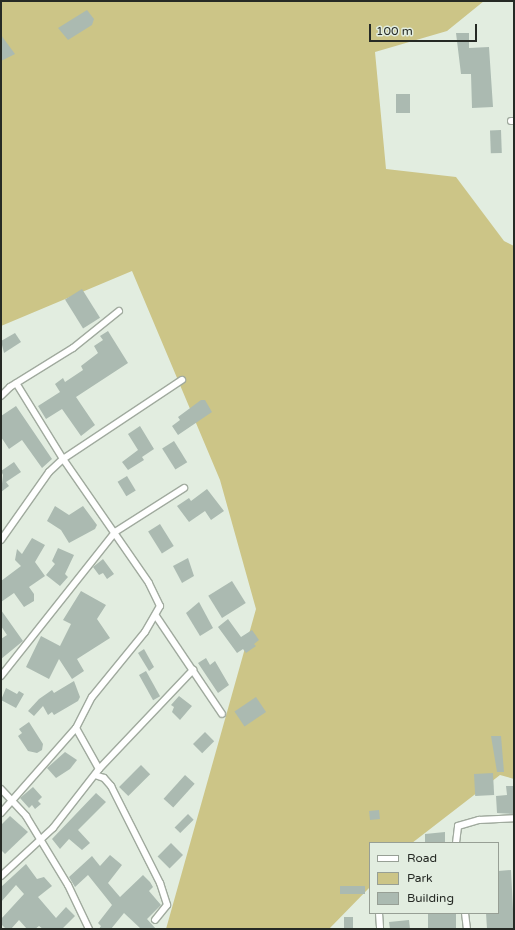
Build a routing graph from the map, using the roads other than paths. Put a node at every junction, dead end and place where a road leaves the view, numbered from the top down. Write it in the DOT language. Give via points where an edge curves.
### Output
graph roads {
  1 [pos="119,311"];
  2 [pos="182,380"];
  3 [pos="16,383"];
  4 [pos="1,396"];
  5 [pos="63,459"];
  6 [pos="184,488"];
  7 [pos="115,532"];
  8 [pos="1,540"];
  9 [pos="156,616"];
  10 [pos="193,670"];
  11 [pos="1,676"];
  12 [pos="222,714"];
  13 [pos="76,728"];
  14 [pos="97,772"];
  15 [pos="1,789"];
  16 [pos="11,802"];
  17 [pos="1,813"];
  18 [pos="514,818"];
  19 [pos="40,840"];
  20 [pos="456,842"];
  21 [pos="1,876"];
  22 [pos="379,914"];
  23 [pos="465,914"];
  24 [pos="155,920"];
  25 [pos="88,929"];
  26 [pos="380,929"];
  27 [pos="467,929"];
  1 -- 3 [label="street" via="73,348"];
  2 -- 5 [label="street"];
  3 -- 4 [label="street"];
  3 -- 5 [label="street"];
  5 -- 7 [label="street"];
  5 -- 8 [label="street" via="49,472"];
  6 -- 7 [label="street"];
  7 -- 9 [label="street" via="158,597 160,606"];
  7 -- 11 [label="street"];
  9 -- 10 [label="street"];
  9 -- 13 [label="street" via="92,697"];
  10 -- 12 [label="street"];
  10 -- 14 [label="street"];
  13 -- 14 [label="street"];
  13 -- 16 [label="street"];
  14 -- 19 [label="street" via="63,816"];
  14 -- 24 [label="street" via="111,786 160,883 167,906"];
  15 -- 16 [label="street"];
  16 -- 17 [label="street"];
  16 -- 19 [label="street" via="26,816"];
  18 -- 20 [label="street" via="479,820 458,826"];
  19 -- 21 [label="street"];
  19 -- 25 [label="street" via="68,885"];
  22 -- 26 [label="street"];
  23 -- 27 [label="street"];
}
